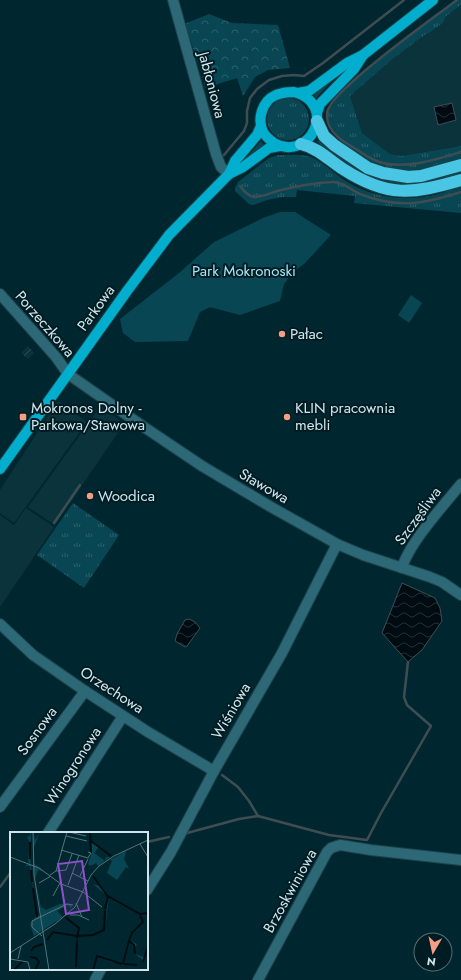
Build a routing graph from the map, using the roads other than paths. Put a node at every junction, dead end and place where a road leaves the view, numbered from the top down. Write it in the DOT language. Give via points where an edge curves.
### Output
graph roads {
  1 [pos="173,0"];
  2 [pos="432,0"];
  3 [pos="363,55"];
  4 [pos="298,93"];
  5 [pos="317,117"];
  6 [pos="261,126"];
  7 [pos="301,144"];
  8 [pos="280,146"];
  9 [pos="461,165"];
  10 [pos="229,174"];
  11 [pos="461,180"];
  12 [pos="0,294"];
  13 [pos="68,374"];
  14 [pos="0,469"];
  15 [pos="461,484"];
  16 [pos="337,544"];
  17 [pos="402,568"];
  18 [pos="461,595"];
  19 [pos="0,624"];
  20 [pos="85,691"];
  21 [pos="123,716"];
  22 [pos="214,771"];
  23 [pos="0,807"];
  24 [pos="49,832"];
  25 [pos="461,860"];
  26 [pos="148,888"];
  27 [pos="101,970"];
  28 [pos="95,980"];
  29 [pos="258,980"];
  1 -- 10 [label="street, Jabłoniowa" via="216,154 222,167"];
  2 -- 3 [label="main road"];
  3 -- 4 [label="main road" via="347,63 309,91"];
  3 -- 5 [label="main road" via="354,69 320,104"];
  4 -- 5 [label="main road" via="313,103"];
  4 -- 6 [label="main road" via="285,92 274,96 266,103 261,112"];
  5 -- 7 [label="main road" via="315,131"];
  5 -- 9 [label="highway" via="324,136 334,145 363,164 383,173 408,177 421,176"];
  6 -- 8 [label="main road" via="269,140"];
  6 -- 10 [label="main road, Parkowa" via="257,135 235,161"];
  7 -- 8 [label="main road" via="292,147"];
  7 -- 11 [label="highway" via="314,148 364,181 390,190 424,190"];
  8 -- 10 [label="main road, Parkowa" via="269,148 244,167"];
  10 -- 13 [label="main road, Parkowa" via="169,235"];
  12 -- 13 [label="street, Porzeczkowa"];
  13 -- 14 [label="main road, Parkowa"];
  13 -- 16 [label="street, Stawowa" via="208,470"];
  15 -- 17 [label="street, Szczęśliwa" via="417,541"];
  16 -- 17 [label="street, Stawowa"];
  16 -- 22 [label="street, Wiśniowa" via="282,654"];
  17 -- 18 [label="street, Stawowa" via="442,582"];
  19 -- 20 [label="street, Orzechowa" via="33,655"];
  20 -- 21 [label="street, Orzechowa"];
  20 -- 23 [label="street, Sosnowa"];
  21 -- 22 [label="street, Orzechowa"];
  21 -- 24 [label="street, Winogronowa"];
  22 -- 26 [label="street, Wiśniowa" via="171,852"];
  25 -- 29 [label="street, Brzoskwiniowa" via="340,845 331,848"];
  27 -- 28 [label="street"];
}
